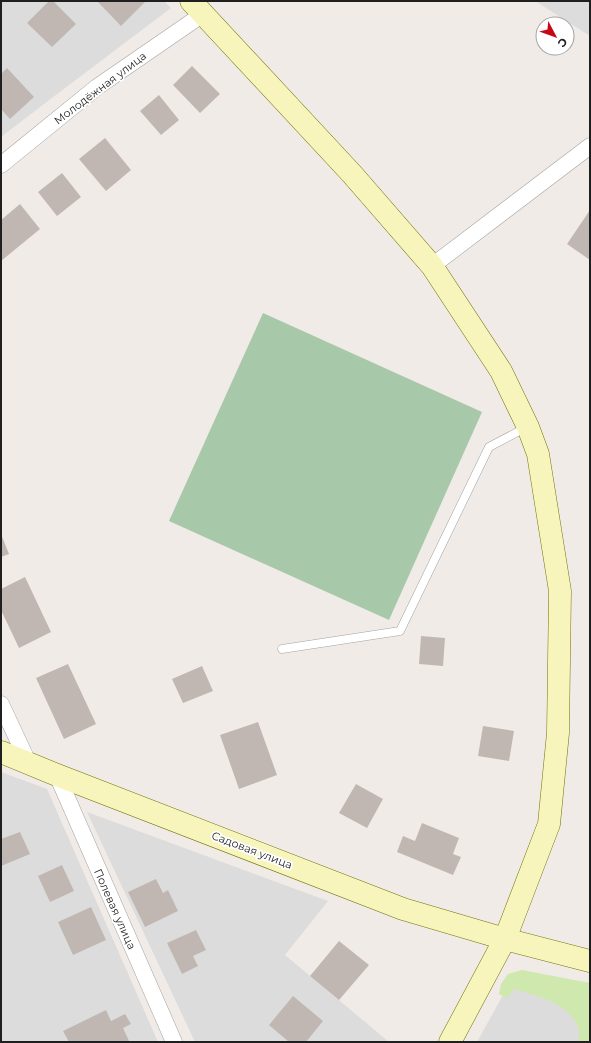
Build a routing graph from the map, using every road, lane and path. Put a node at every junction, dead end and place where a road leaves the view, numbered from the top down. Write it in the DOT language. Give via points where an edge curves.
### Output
graph roads {
  1 [pos="197,7"];
  2 [pos="590,146"];
  3 [pos="1,165"];
  4 [pos="432,266"];
  5 [pos="528,427"];
  6 [pos="282,649"];
  7 [pos="1,704"];
  8 [pos="1,752"];
  9 [pos="28,762"];
  10 [pos="57,775"];
  11 [pos="506,939"];
  12 [pos="590,961"];
  13 [pos="174,1042"];
  14 [pos="450,1042"];
  1 -- 3 [label="street, Молодёжная улица"];
  1 -- 4 [label="main road" via="352,174"];
  2 -- 4 [label="street"];
  4 -- 5 [label="main road" via="501,371"];
  5 -- 6 [label="lane" via="489,447 400,631"];
  5 -- 11 [label="main road" via="538,454 560,591 558,733 549,824"];
  7 -- 9 [label="street"];
  8 -- 9 [label="main road, Садовая улица"];
  9 -- 10 [label="main road, Садовая улица"];
  10 -- 11 [label="main road, Садовая улица" via="403,909"];
  10 -- 13 [label="street, Полевая улица"];
  11 -- 12 [label="main road, Садовая улица"];
  11 -- 14 [label="main road"];
}
